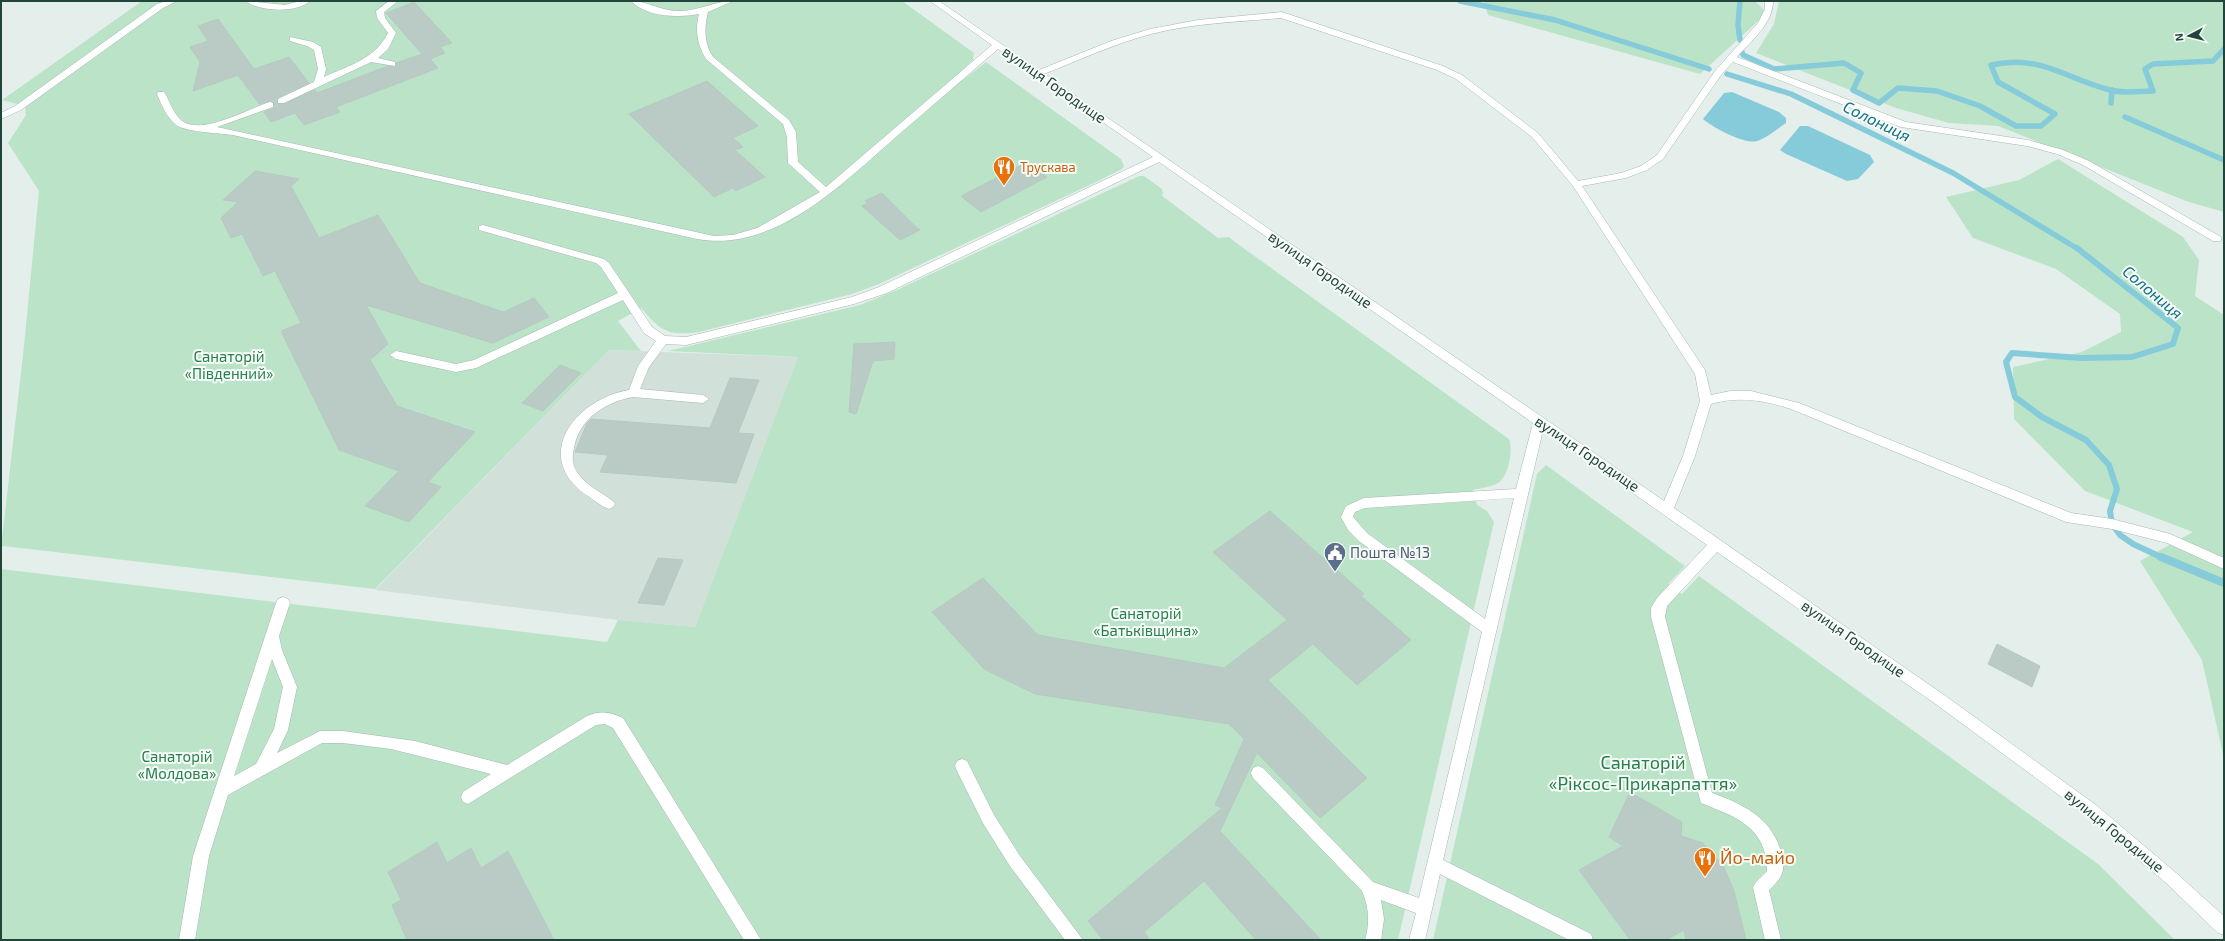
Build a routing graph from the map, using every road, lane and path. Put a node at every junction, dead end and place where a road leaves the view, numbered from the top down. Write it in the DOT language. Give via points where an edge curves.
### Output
graph roads {
  1 [pos="173,1"];
  2 [pos="250,1"];
  3 [pos="306,1"];
  4 [pos="394,1"];
  5 [pos="635,1"];
  6 [pos="729,1"];
  7 [pos="934,1"];
  8 [pos="1769,1"];
  9 [pos="704,10"];
  10 [pos="292,39"];
  11 [pos="998,46"];
  12 [pos="1731,58"];
  13 [pos="371,59"];
  14 [pos="392,64"];
  15 [pos="1038,73"];
  16 [pos="318,85"];
  17 [pos="161,94"];
  18 [pos="281,101"];
  19 [pos="270,105"];
  20 [pos="1,116"];
  21 [pos="200,127"];
  22 [pos="1159,158"];
  23 [pos="1576,184"];
  24 [pos="826,192"];
  25 [pos="483,228"];
  26 [pos="2217,239"];
  27 [pos="624,295"];
  28 [pos="663,340"];
  29 [pos="396,355"];
  30 [pos="633,393"];
  31 [pos="703,399"];
  32 [pos="1706,401"];
  33 [pos="1539,422"];
  34 [pos="1521,493"];
  35 [pos="609,504"];
  36 [pos="1667,509"];
  37 [pos="1716,544"];
  38 [pos="2224,564"];
  39 [pos="283,603"];
  40 [pos="1490,630"];
  41 [pos="273,635"];
  42 [pos="962,766"];
  43 [pos="261,770"];
  44 [pos="507,772"];
  45 [pos="1258,773"];
  46 [pos="223,790"];
  47 [pos="468,797"];
  48 [pos="1434,864"];
  49 [pos="1368,888"];
  50 [pos="1424,908"];
  51 [pos="2224,927"];
  52 [pos="187,940"];
  53 [pos="752,940"];
  54 [pos="1075,940"];
  55 [pos="1373,940"];
  56 [pos="1417,940"];
  57 [pos="1585,940"];
  58 [pos="1774,940"];
  1 -- 20 [label="street" via="160,6 18,108"];
  2 -- 3 [label="street" via="282,9 297,7"];
  4 -- 13 [label="street" via="384,7 380,14 391,30 390,37 385,47"];
  5 -- 9 [label="street" via="662,12"];
  6 -- 9 [label="street"];
  7 -- 11 [label="street, вулиця Городище"];
  8 -- 12 [label="street" via="1769,10 1762,24"];
  9 -- 24 [label="street" via="700,38 710,59 786,122 793,136 793,163"];
  10 -- 16 [label="street" via="306,42 318,49 322,69"];
  11 -- 15 [label="street, вулиця Городище"];
  11 -- 24 [label="street"];
  12 -- 23 [label="street" via="1660,156 1644,168 1624,176"];
  12 -- 26 [label="street" via="1904,126 2028,143 2060,152 2086,162"];
  13 -- 14 [label="street"];
  13 -- 16 [label="street"];
  15 -- 22 [label="street, вулиця Городище"];
  15 -- 23 [label="street" via="1114,43 1150,32 1198,23 1282,15 1440,68 1459,77 1535,135"];
  16 -- 18 [label="street"];
  17 -- 21 [label="street" via="179,124"];
  19 -- 21 [label="street" via="224,122"];
  21 -- 24 [label="street" via="233,132 714,239 733,238 761,230"];
  22 -- 28 [label="street" via="928,270 861,298 686,341"];
  22 -- 33 [label="street, вулиця Городище"];
  23 -- 32 [label="street" via="1701,373"];
  25 -- 27 [label="street" via="600,261"];
  27 -- 28 [label="street" via="648,330"];
  27 -- 29 [label="street" via="466,367 456,368"];
  28 -- 30 [label="street" via="644,366"];
  30 -- 31 [label="street"];
  30 -- 35 [label="street" via="621,394 606,401 579,421 566,449 568,466 576,481"];
  32 -- 36 [label="street" via="1689,456"];
  32 -- 38 [label="street" via="1734,393 1768,398 1795,406 2070,518 2112,524 2170,539"];
  33 -- 34 [label="street"];
  33 -- 36 [label="street, вулиця Городище"];
  34 -- 40 [label="street"];
  34 -- 40 [label="street" via="1364,503 1350,509 1347,517 1363,537"];
  36 -- 37 [label="street, вулиця Городище"];
  37 -- 51 [label="street, вулиця Городище" via="1942,701 2091,810"];
  37 -- 58 [label="street" via="1662,602 1658,608 1658,617 1706,798 1732,807 1753,820 1769,838 1776,858 1775,874 1761,887"];
  39 -- 41 [label="street"];
  40 -- 48 [label="street"];
  41 -- 43 [label="street" via="275,650 290,687 281,730"];
  41 -- 46 [label="street"];
  42 -- 54 [label="street" via="989,820 1015,861"];
  43 -- 44 [label="street" via="320,737 337,736 414,747"];
  43 -- 46 [label="street"];
  44 -- 47 [label="street"];
  44 -- 53 [label="street" via="592,720 604,717 618,723"];
  45 -- 49 [label="street"];
  46 -- 52 [label="street" via="201,856"];
  48 -- 50 [label="street"];
  48 -- 57 [label="street"];
  49 -- 50 [label="street"];
  49 -- 55 [label="street" via="1374,899 1377,917"];
  50 -- 56 [label="street"];
}
